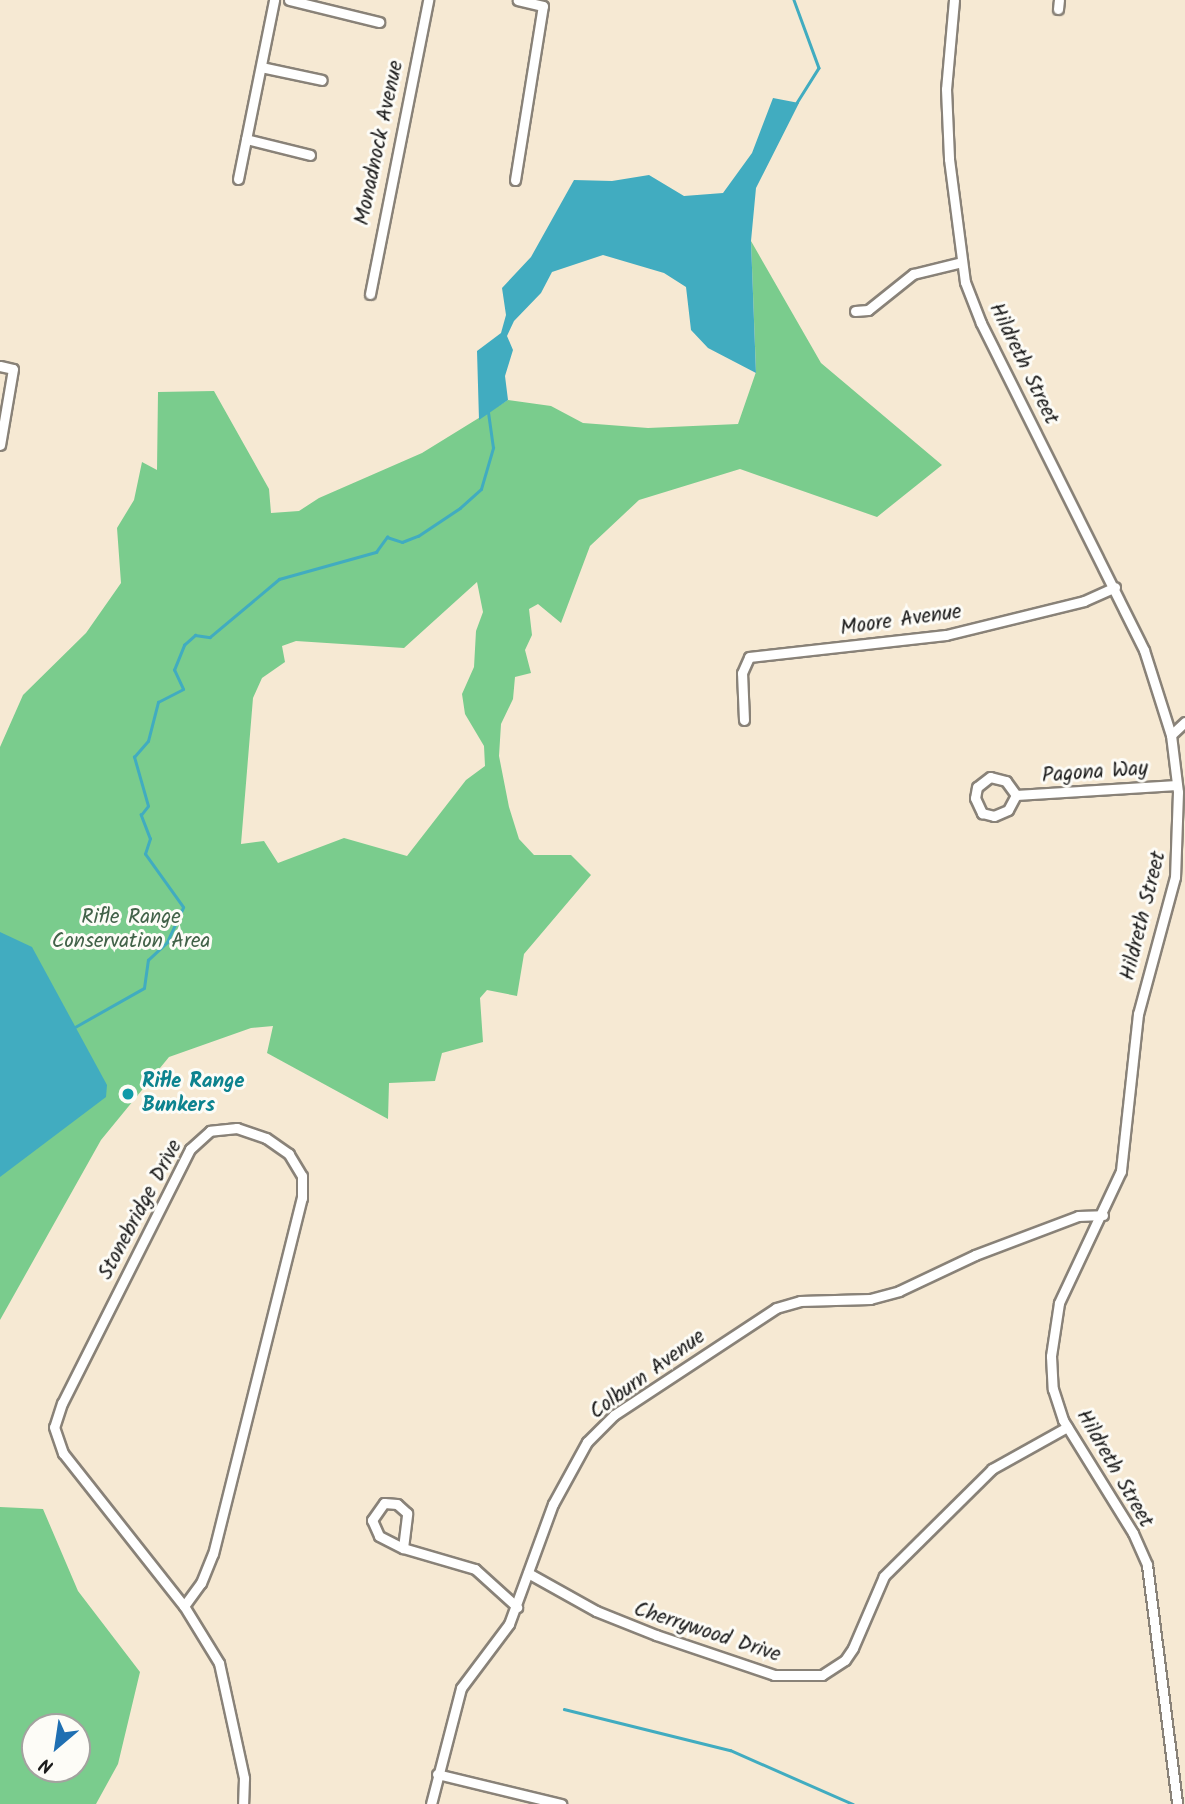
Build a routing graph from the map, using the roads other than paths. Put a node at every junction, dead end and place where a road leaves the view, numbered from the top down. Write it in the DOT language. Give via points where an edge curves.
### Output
graph roads {
  1 [pos="274,0"];
  2 [pos="289,0"];
  3 [pos="428,0"];
  4 [pos="518,0"];
  5 [pos="954,0"];
  6 [pos="379,22"];
  7 [pos="261,67"];
  8 [pos="323,80"];
  9 [pos="246,139"];
  10 [pos="310,155"];
  11 [pos="238,179"];
  12 [pos="515,180"];
  13 [pos="962,262"];
  14 [pos="370,294"];
  15 [pos="855,311"];
  16 [pos="0,366"];
  17 [pos="0,445"];
  18 [pos="1115,587"];
  19 [pos="744,720"];
  20 [pos="1185,722"];
  21 [pos="1171,735"];
  22 [pos="1177,785"];
  23 [pos="1016,795"];
  24 [pos="1180,867"];
  25 [pos="1102,1215"];
  26 [pos="1066,1426"];
  27 [pos="403,1548"];
  28 [pos="528,1573"];
  29 [pos="184,1606"];
  30 [pos="517,1607"];
  31 [pos="438,1774"];
  32 [pos="243,1804"];
  33 [pos="431,1804"];
  34 [pos="561,1804"];
  35 [pos="1177,1804"];
  1 -- 7 [label="street"];
  2 -- 6 [label="street"];
  3 -- 14 [label="street, Monadnock Avenue"];
  4 -- 12 [label="street" via="543,6"];
  5 -- 13 [label="street, Hildreth Street" via="946,89"];
  7 -- 8 [label="street"];
  7 -- 9 [label="street"];
  9 -- 10 [label="street"];
  9 -- 11 [label="street"];
  13 -- 15 [label="street" via="902,278 868,310"];
  13 -- 18 [label="street, Hildreth Street" via="981,323"];
  16 -- 17 [label="street" via="13,369"];
  18 -- 19 [label="street, Moore Avenue" via="1084,601 946,635 749,657 742,673"];
  18 -- 21 [label="street, Hildreth Street" via="1156,682"];
  20 -- 21 [label="street"];
  21 -- 22 [label="street, Hildreth Street"];
  22 -- 23 [label="street, Pagona Way"];
  22 -- 24 [label="street, Hildreth Street"];
  23 -- 23 [label="street, Pagona Way" via="1008,810 994,816 982,813 975,798 978,787 990,776 1006,780"];
  24 -- 25 [label="street, Hildreth Street" via="1138,1015 1126,1147"];
  25 -- 26 [label="street, Hildreth Street" via="1071,1273 1053,1330 1054,1389"];
  25 -- 28 [label="street, Colburn Avenue" via="1078,1216 975,1255 899,1292 870,1299 800,1301 754,1320 614,1415 587,1442 554,1504"];
  26 -- 28 [label="street, Cherrywood Drive" via="992,1469 884,1576 853,1648 845,1660 822,1675 774,1675 647,1632 596,1611"];
  26 -- 35 [label="street, Hildreth Street" via="1133,1533 1147,1565"];
  27 -- 27 [label="street" via="383,1539 373,1528 372,1515 380,1505 393,1503 407,1513"];
  27 -- 30 [label="street" via="475,1569"];
  28 -- 30 [label="street, Colburn Avenue"];
  29 -- 29 [label="street, Stonebridge Drive" via="63,1453 54,1427 190,1149 210,1130 237,1128 266,1138 289,1154 302,1176 302,1198 213,1554 201,1583"];
  29 -- 32 [label="street, Stonebridge Drive" via="219,1663 244,1778"];
  30 -- 31 [label="street, Colburn Avenue" via="491,1653 461,1688"];
  31 -- 33 [label="street, Colburn Avenue"];
  31 -- 34 [label="street"];
}
